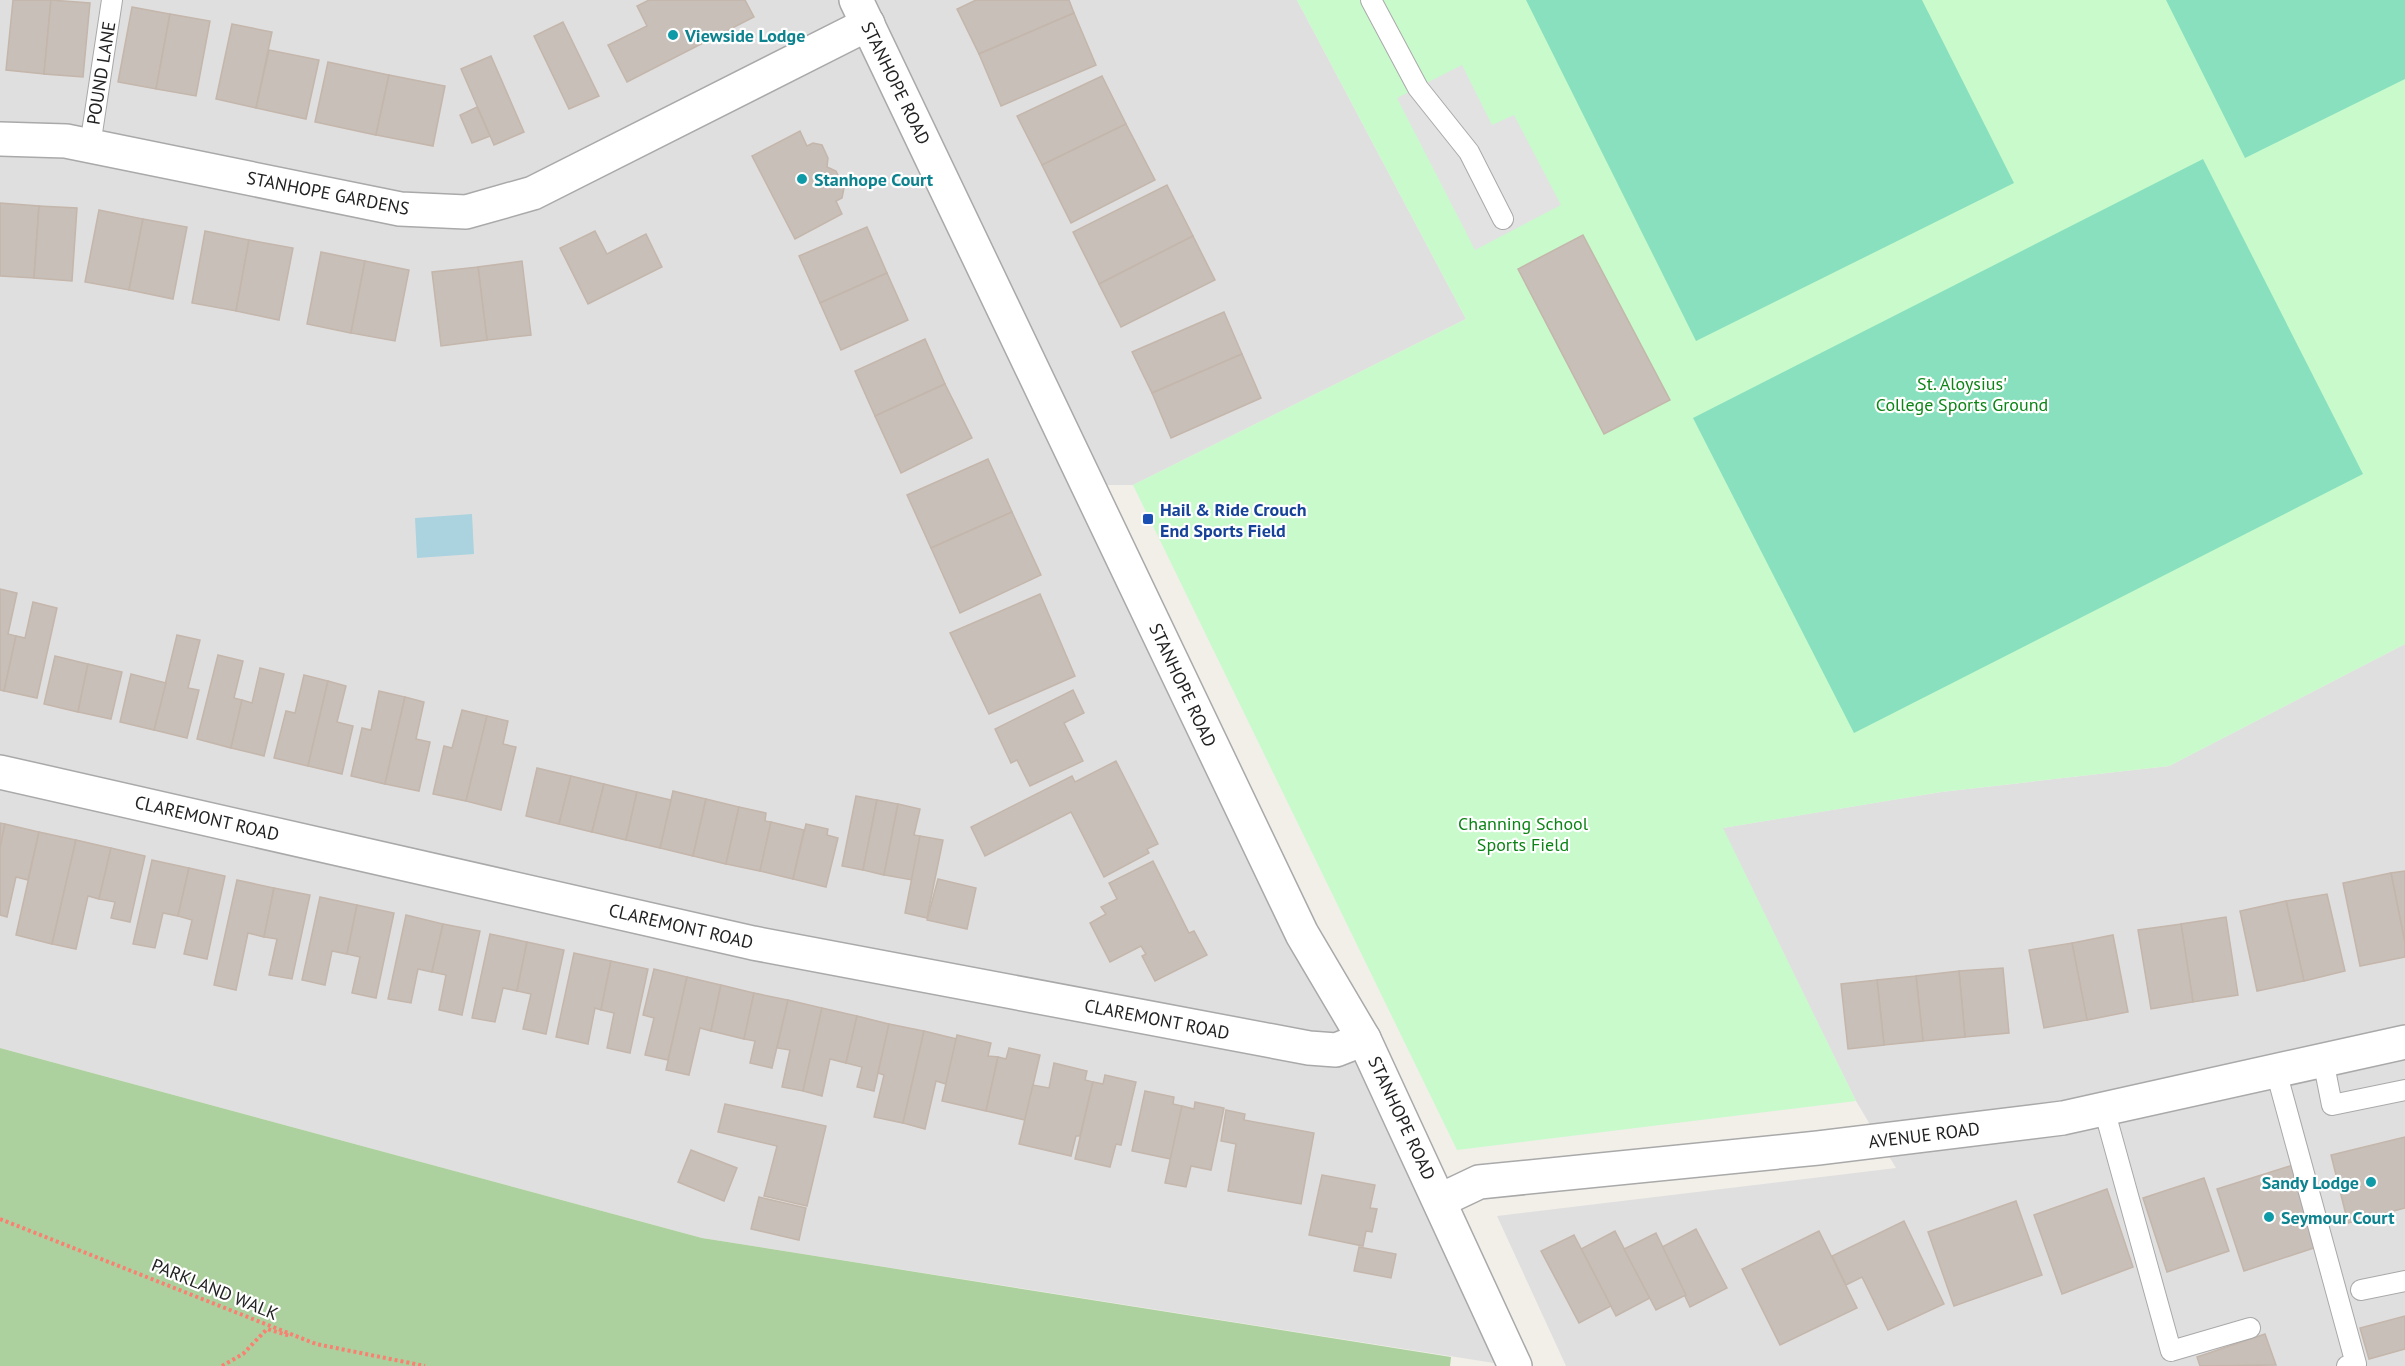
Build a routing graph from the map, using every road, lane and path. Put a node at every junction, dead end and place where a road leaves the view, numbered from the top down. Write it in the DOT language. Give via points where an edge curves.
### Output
graph roads {
  1 [pos="112,0"];
  2 [pos="1371,0"];
  3 [pos="863,7"];
  4 [pos="0,139"];
  5 [pos="90,146"];
  6 [pos="1503,219"];
  7 [pos="0,772"];
  8 [pos="1364,1039"];
  9 [pos="2405,1042"];
  10 [pos="2323,1060"];
  11 [pos="2276,1071"];
  12 [pos="2405,1090"];
  13 [pos="2104,1109"];
  14 [pos="1440,1200"];
  15 [pos="0,1219"];
  16 [pos="2405,1281"];
  17 [pos="2361,1290"];
  18 [pos="2250,1328"];
  19 [pos="316,1344"];
  20 [pos="222,1366"];
  21 [pos="425,1366"];
  22 [pos="1515,1366"];
  23 [pos="2347,1366"];
  1 -- 5 [label="lane, POUND LANE"];
  2 -- 6 [label="lane" via="1418,88 1469,152"];
  3 -- 5 [label="street, STANHOPE GARDENS" via="533,193 466,212 400,209"];
  3 -- 8 [label="street, STANHOPE ROAD" via="1302,934"];
  4 -- 5 [label="street, STANHOPE GARDENS" via="66,141"];
  7 -- 8 [label="street, CLAREMONT ROAD" via="753,943 1309,1048 1336,1050"];
  8 -- 14 [label="street, STANHOPE ROAD"];
  9 -- 10 [label="street, AVENUE ROAD"];
  10 -- 11 [label="street, AVENUE ROAD"];
  10 -- 12 [label="lane" via="2332,1105"];
  11 -- 13 [label="street, AVENUE ROAD"];
  11 -- 23 [label="lane" via="2356,1364"];
  13 -- 14 [label="street, AVENUE ROAD" via="2063,1118 1818,1148 1479,1182"];
  13 -- 18 [label="lane" via="2170,1351"];
  14 -- 22 [label="street, STANHOPE ROAD"];
  15 -- 19 [label="path, PARKLAND WALK"];
  16 -- 17 [label="lane"];
  19 -- 20 [label="path" via="267,1329 243,1354"];
  19 -- 21 [label="path, PARKLAND WALK"];
}
